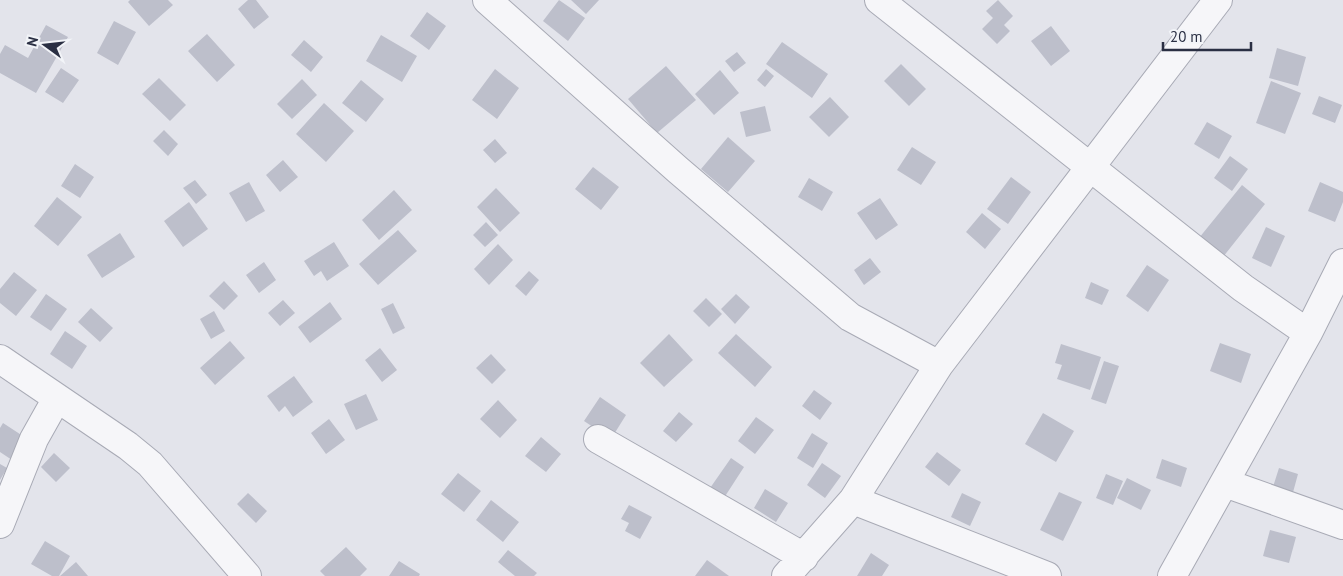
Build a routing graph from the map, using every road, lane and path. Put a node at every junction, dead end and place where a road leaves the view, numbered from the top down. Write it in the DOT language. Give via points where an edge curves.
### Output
graph roads {
  1 [pos="487,0"];
  2 [pos="879,0"];
  3 [pos="1218,0"];
  4 [pos="1092,167"];
  5 [pos="1343,263"];
  6 [pos="1308,333"];
  7 [pos="0,359"];
  8 [pos="939,365"];
  9 [pos="57,398"];
  10 [pos="598,439"];
  11 [pos="1224,483"];
  12 [pos="853,500"];
  13 [pos="0,524"];
  14 [pos="1343,525"];
  15 [pos="795,566"];
  16 [pos="247,576"];
  17 [pos="1047,576"];
  18 [pos="1172,576"];
  1 -- 8 [label="street" via="850,317"];
  2 -- 4 [label="street"];
  3 -- 4 [label="street"];
  4 -- 6 [label="street" via="1243,288"];
  4 -- 8 [label="street"];
  5 -- 6 [label="street"];
  6 -- 11 [label="street"];
  7 -- 9 [label="street"];
  8 -- 12 [label="street"];
  9 -- 13 [label="street" via="34,439"];
  9 -- 16 [label="street" via="150,464"];
  10 -- 15 [label="street"];
  11 -- 14 [label="street"];
  11 -- 18 [label="street"];
  12 -- 15 [label="street"];
  12 -- 17 [label="street"];
}
